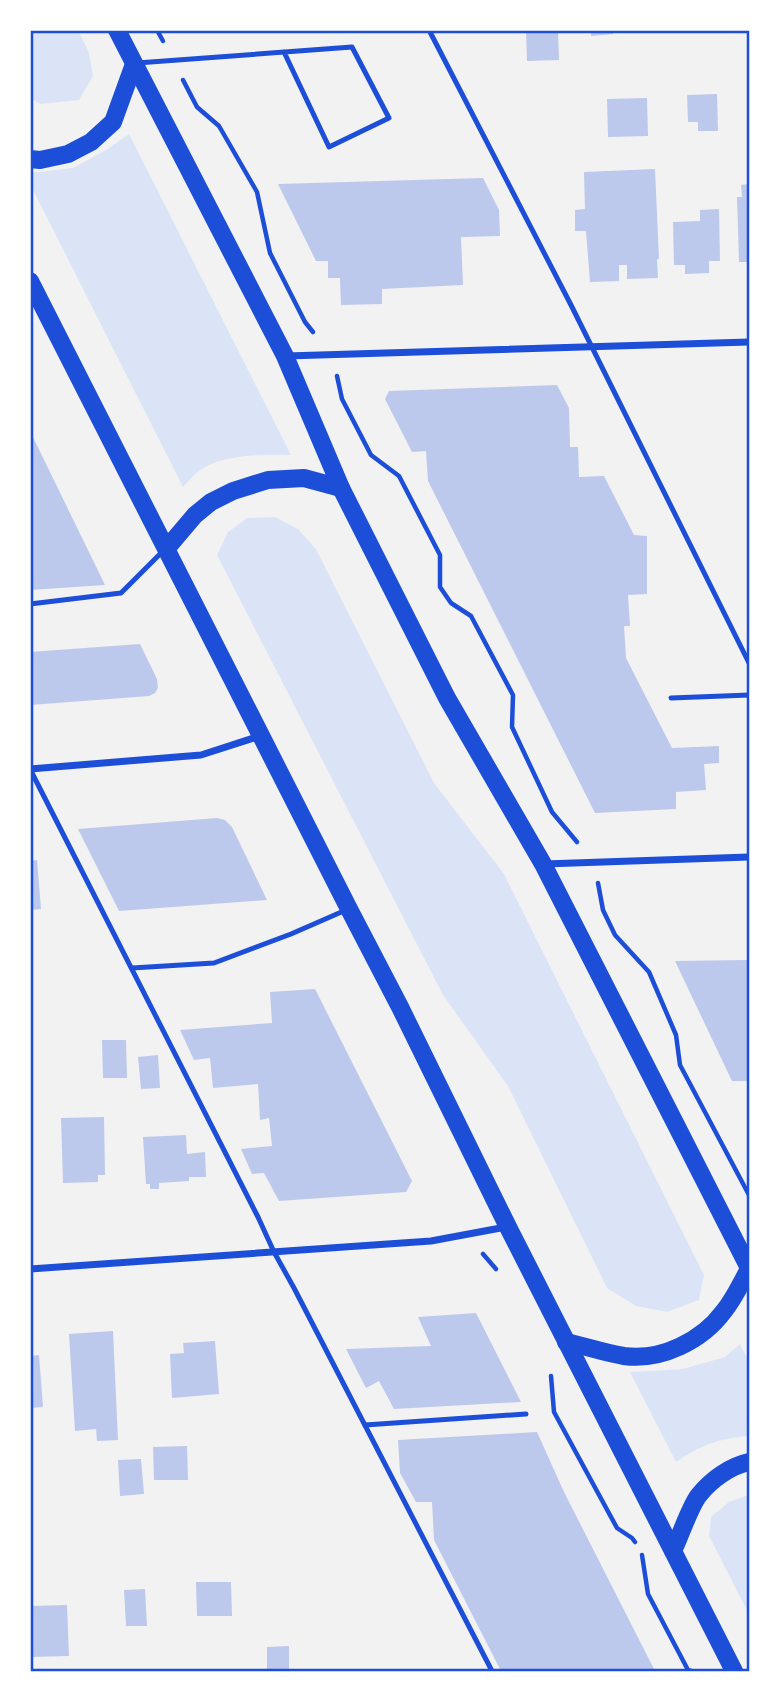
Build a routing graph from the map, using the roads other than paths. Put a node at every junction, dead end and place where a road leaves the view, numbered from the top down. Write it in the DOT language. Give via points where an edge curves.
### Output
graph roads {
  1 [pos="117,30"];
  2 [pos="429,30"];
  3 [pos="284,52"];
  4 [pos="134,64"];
  5 [pos="30,159"];
  6 [pos="30,281"];
  7 [pos="749,342"];
  8 [pos="592,347"];
  9 [pos="285,356"];
  10 [pos="341,488"];
  11 [pos="167,548"];
  12 [pos="30,604"];
  13 [pos="749,663"];
  14 [pos="749,695"];
  15 [pos="671,698"];
  16 [pos="261,736"];
  17 [pos="30,769"];
  18 [pos="749,857"];
  19 [pos="543,864"];
  20 [pos="349,909"];
  21 [pos="131,968"];
  22 [pos="508,1227"];
  23 [pos="274,1252"];
  24 [pos="30,1269"];
  25 [pos="749,1269"];
  26 [pos="566,1342"];
  27 [pos="526,1414"];
  28 [pos="365,1425"];
  29 [pos="749,1462"];
  30 [pos="673,1551"];
  31 [pos="492,1671"];
  32 [pos="734,1671"];
  1 -- 4 [label="main road"];
  2 -- 8 [label="lane"];
  3 -- 3 [label="lane" via="352,47 389,118 330,147"];
  3 -- 4 [label="lane"];
  4 -- 5 [label="main road" via="113,122 91,142 68,154"];
  4 -- 9 [label="main road"];
  6 -- 11 [label="main road"];
  7 -- 8 [label="street"];
  8 -- 9 [label="street"];
  8 -- 13 [label="lane"];
  9 -- 10 [label="main road"];
  10 -- 11 [label="main road" via="304,478 268,480 233,491 195,515"];
  10 -- 19 [label="main road" via="447,698"];
  11 -- 12 [label="lane" via="121,593"];
  11 -- 16 [label="main road"];
  14 -- 15 [label="lane"];
  16 -- 17 [label="street" via="201,755"];
  16 -- 20 [label="main road"];
  17 -- 21 [label="lane"];
  18 -- 19 [label="street"];
  19 -- 25 [label="main road"];
  20 -- 21 [label="lane" via="214,963"];
  20 -- 22 [label="main road"];
  21 -- 23 [label="lane"];
  22 -- 23 [label="street" via="445,1239"];
  22 -- 26 [label="main road"];
  23 -- 24 [label="street"];
  23 -- 28 [label="lane"];
  25 -- 26 [label="main road" via="725,1311 709,1328 676,1348 626,1356"];
  26 -- 30 [label="main road"];
  27 -- 28 [label="lane"];
  28 -- 31 [label="lane"];
  29 -- 30 [label="main road" via="717,1477 697,1497"];
  30 -- 32 [label="main road"];
}
